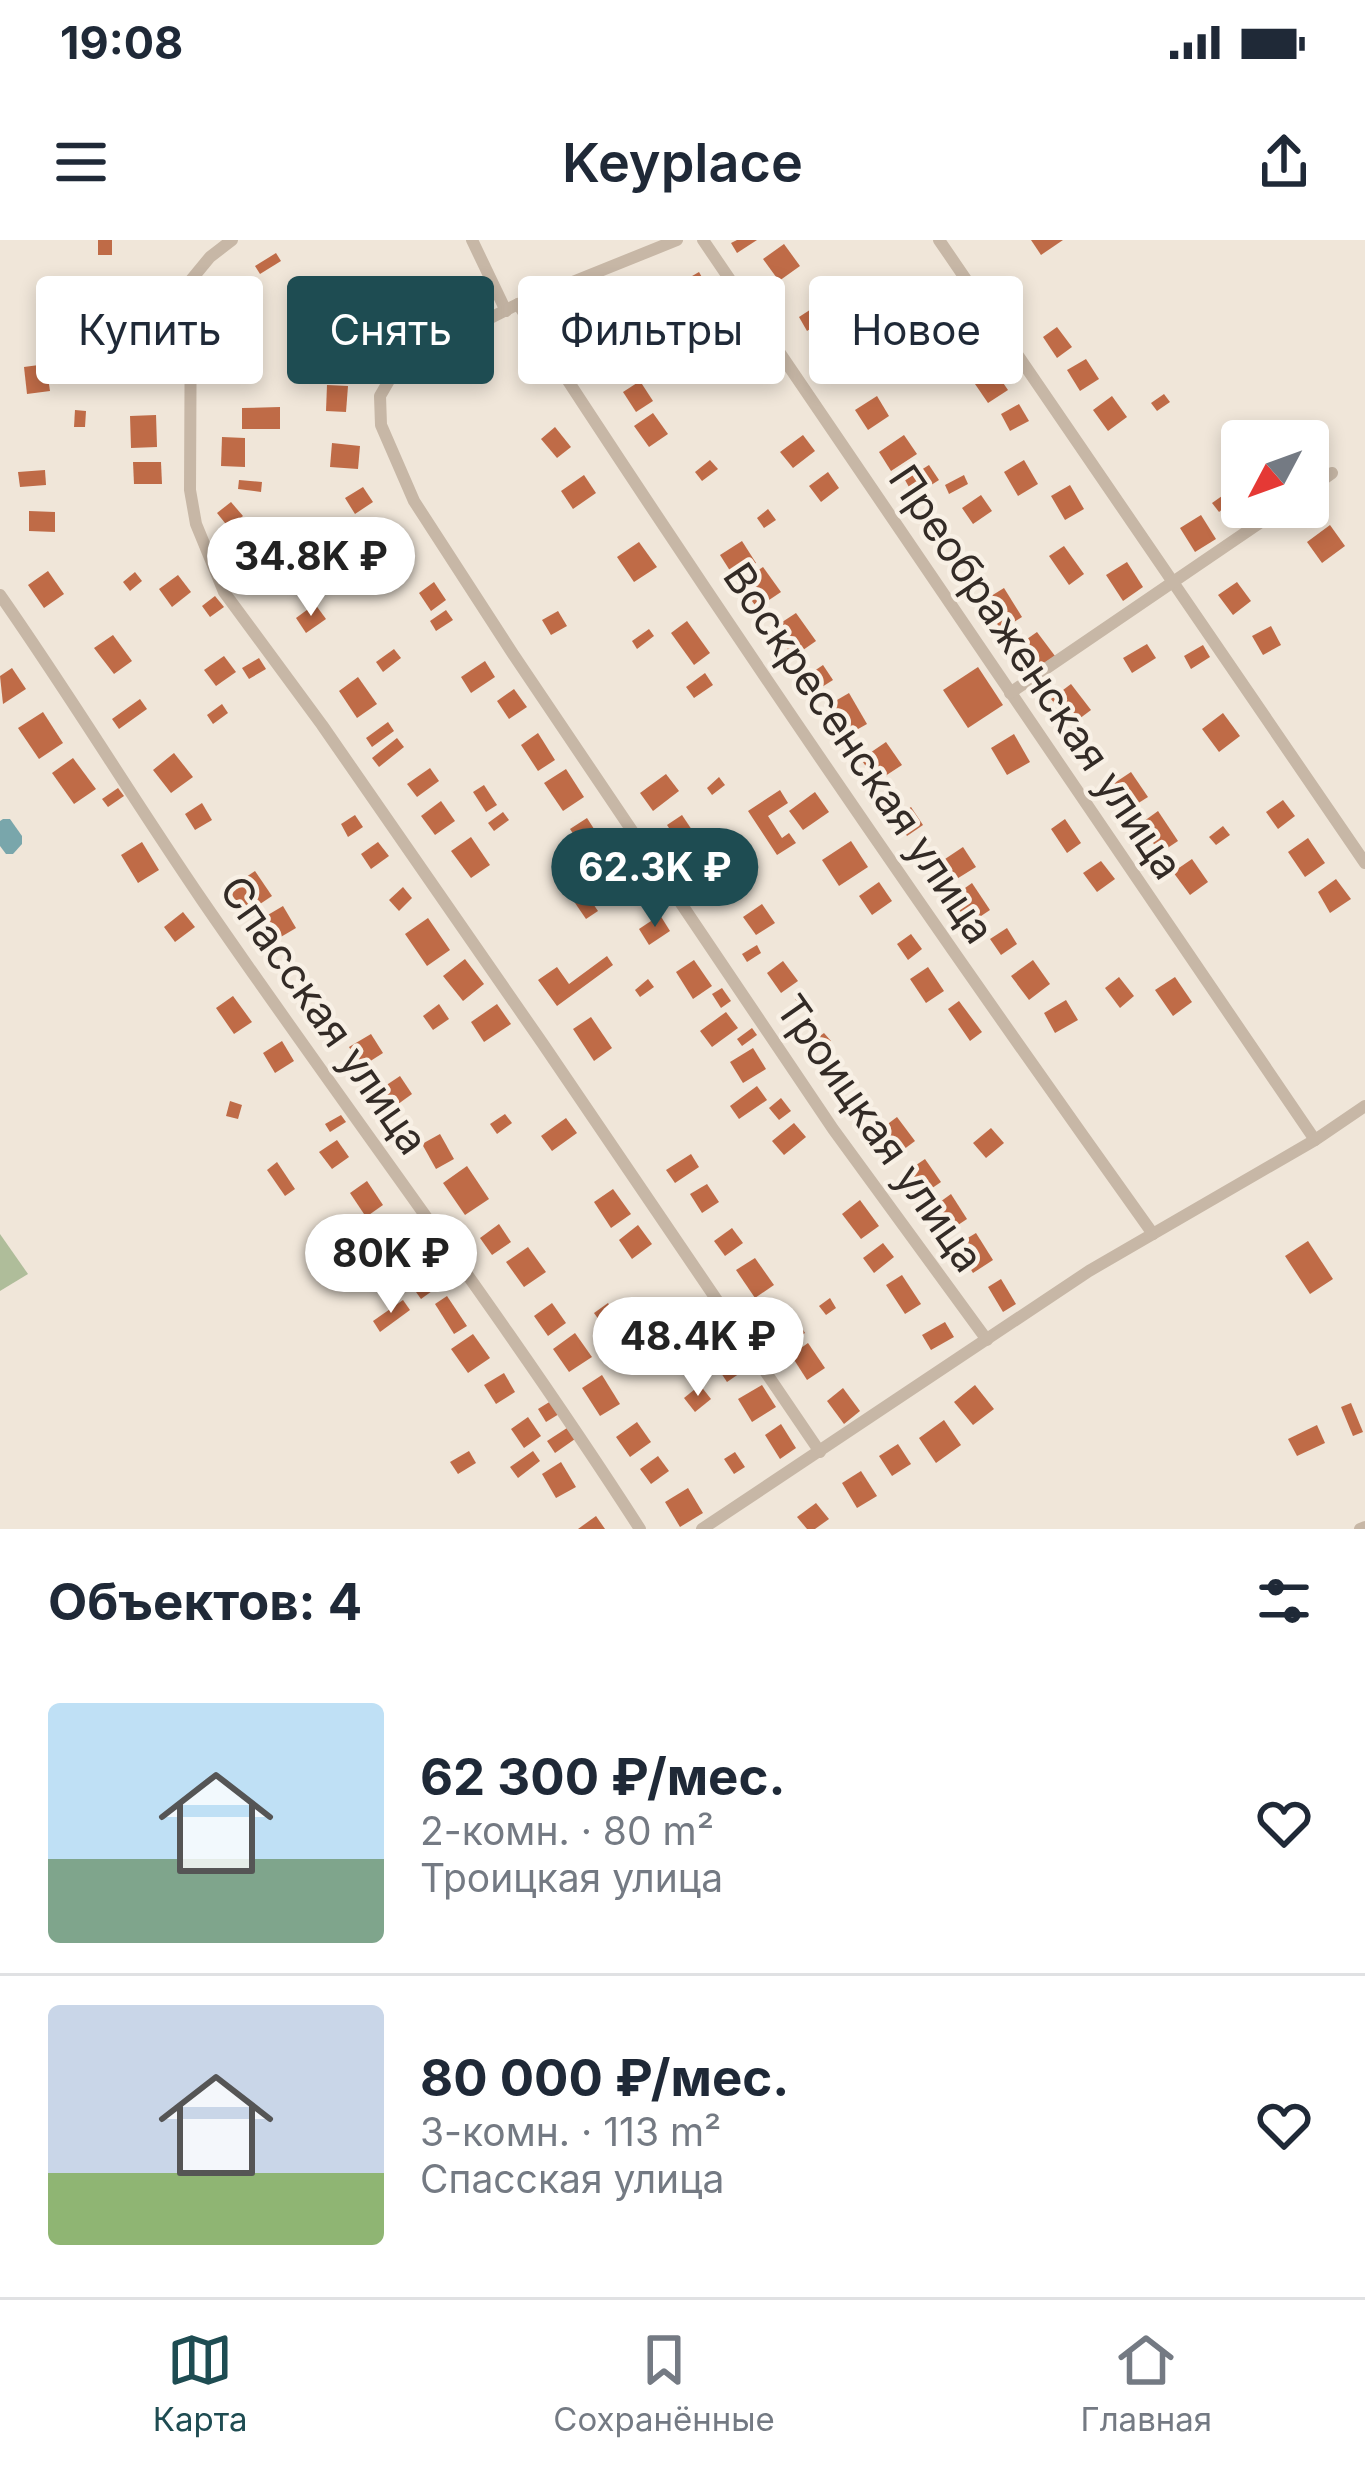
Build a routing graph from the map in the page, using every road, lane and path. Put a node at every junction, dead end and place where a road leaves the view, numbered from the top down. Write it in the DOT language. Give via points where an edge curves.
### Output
graph roads {
  1 [pos="232,240"];
  2 [pos="472,240"];
  3 [pos="676,240"];
  4 [pos="703,240"];
  5 [pos="939,240"];
  6 [pos="512,308"];
  7 [pos="1332,473"];
  8 [pos="1329,475"];
  9 [pos="1252,528"];
  10 [pos="1173,582"];
  11 [pos="0,595"];
  12 [pos="1010,693"];
  13 [pos="1365,863"];
  14 [pos="1365,1106"];
  15 [pos="1315,1140"];
  16 [pos="1153,1234"];
  17 [pos="987,1340"];
  18 [pos="820,1453"];
  19 [pos="640,1529"];
  20 [pos="702,1529"];
  1 -- 18 [label="street" via="191,280 190,490 224,592 518,1006"];
  2 -- 6 [label="street, Воскресенская улица"];
  3 -- 6 [label="street, Троицкая улица"];
  4 -- 12 [label="street, Преображенская улица"];
  5 -- 10 [label="street"];
  6 -- 16 [label="street, Воскресенская улица"];
  6 -- 17 [label="street, Троицкая улица" via="398,365 380,396 380,424 401,475 833,1129"];
  7 -- 8 [label="street"];
  9 -- 10 [label="street"];
  10 -- 12 [label="street"];
  10 -- 13 [label="street"];
  11 -- 19 [label="street, Спасская улица"];
  12 -- 15 [label="street, Преображенская улица"];
  14 -- 15 [label="street"];
  15 -- 16 [label="street"];
  16 -- 17 [label="street"];
  17 -- 18 [label="street"];
  18 -- 20 [label="street"];
}
